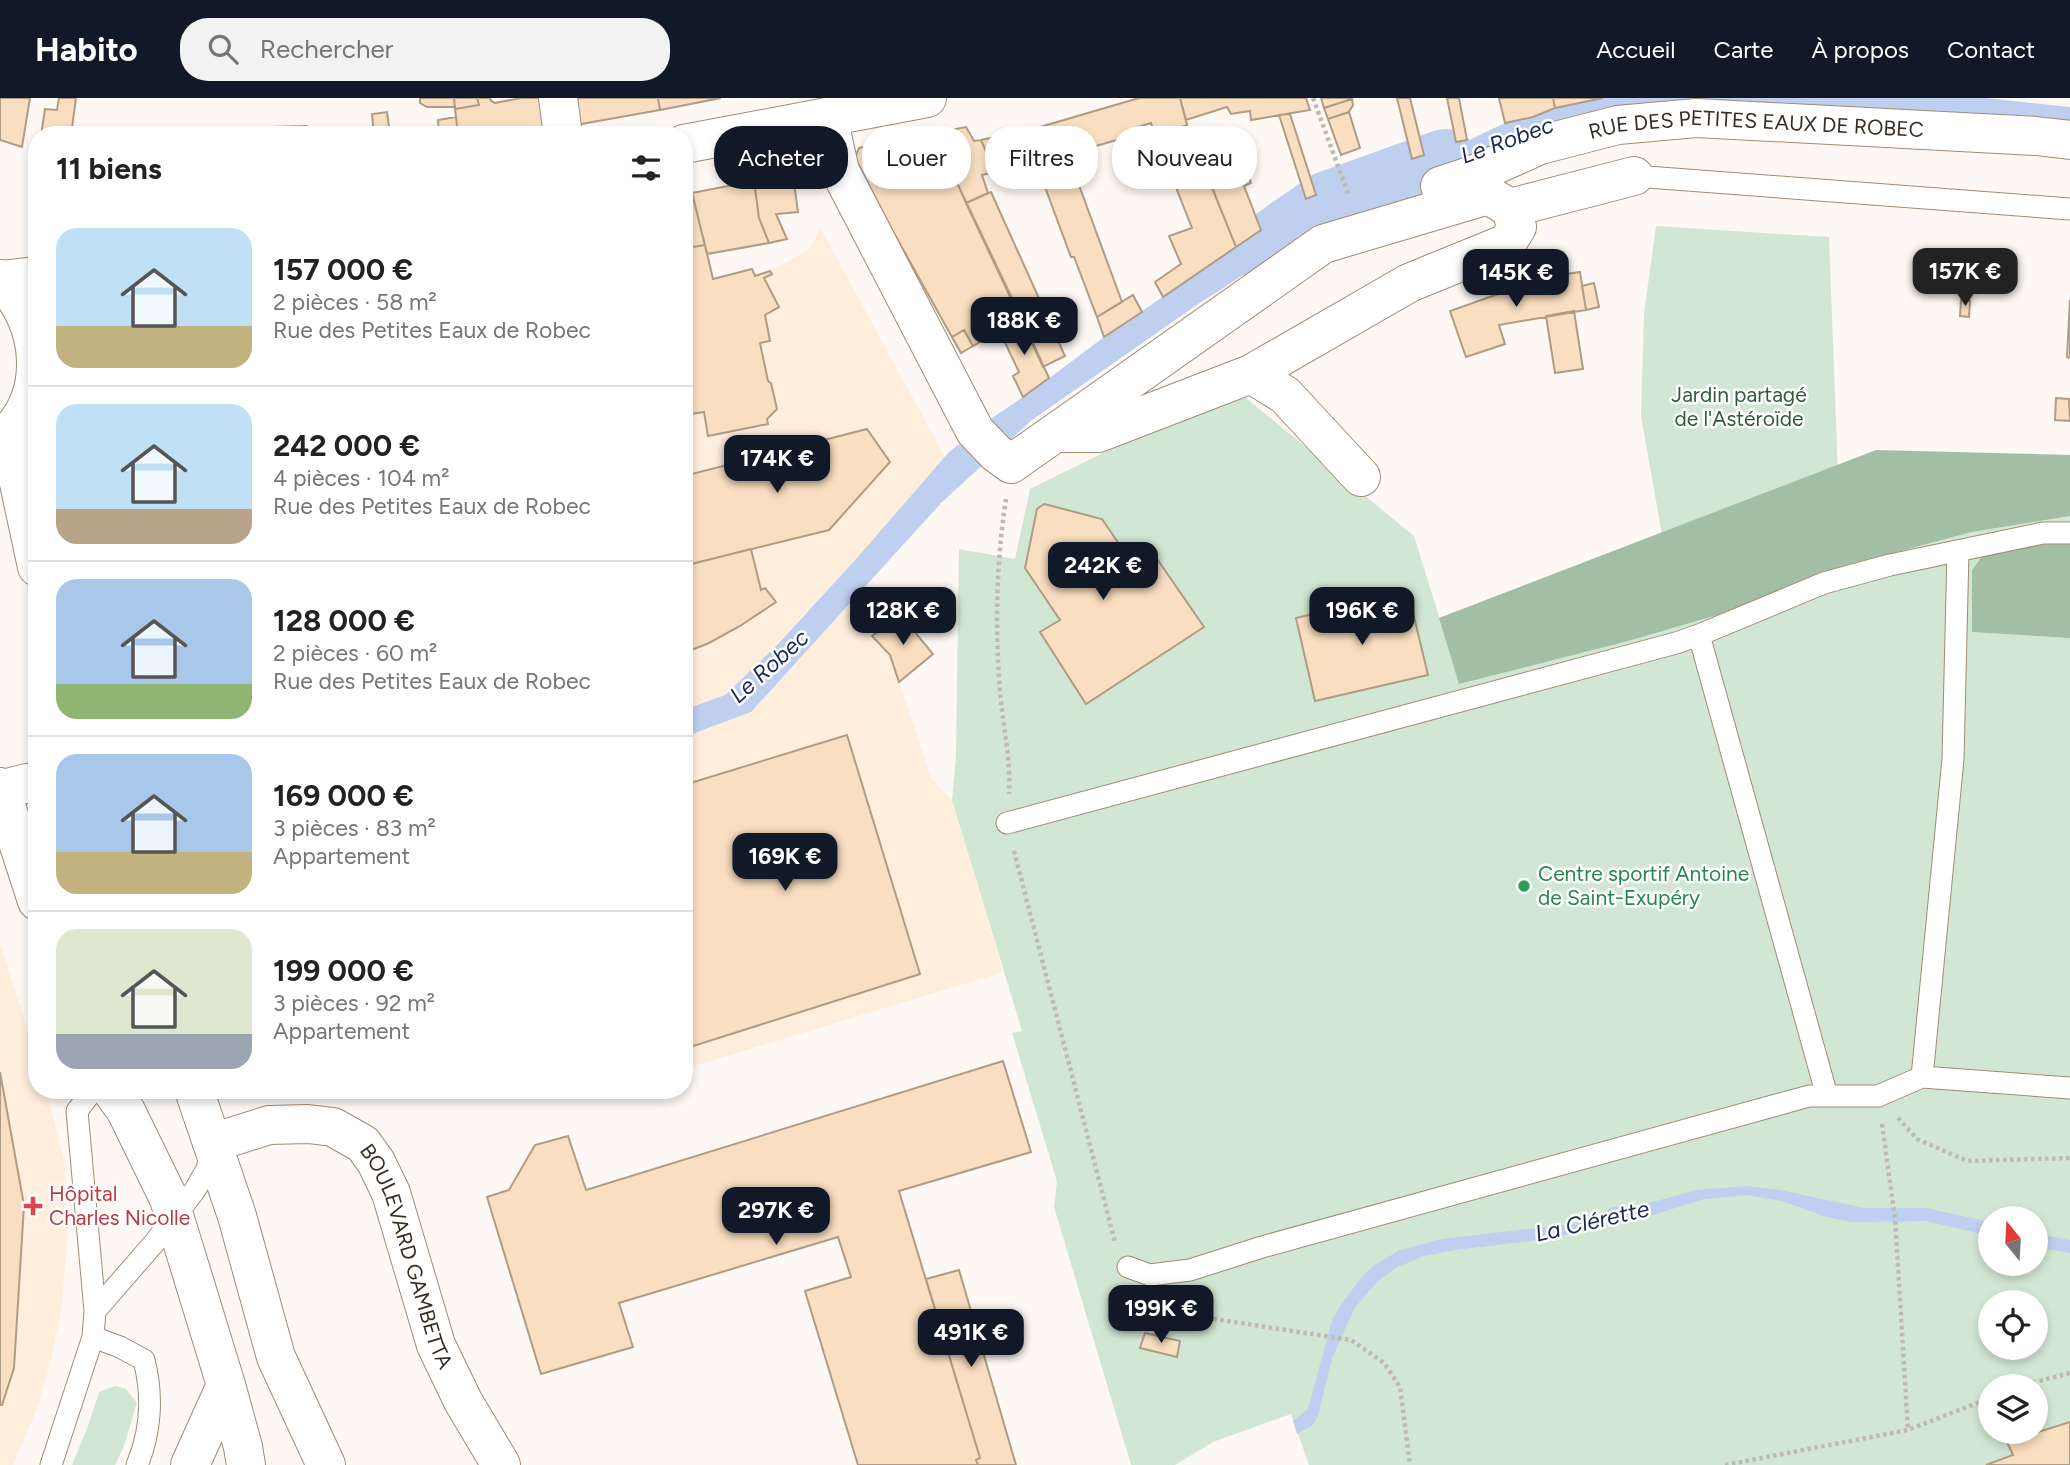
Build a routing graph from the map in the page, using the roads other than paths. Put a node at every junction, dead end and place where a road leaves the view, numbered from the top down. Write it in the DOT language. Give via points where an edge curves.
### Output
graph roads {
  1 [pos="558,98"];
  2 [pos="927,98"];
  3 [pos="844,109"];
  4 [pos="561,126"];
  5 [pos="2070,140"];
  6 [pos="693,142"];
  7 [pos="1634,176"];
  8 [pos="1510,208"];
  9 [pos="2070,209"];
  10 [pos="1349,236"];
  11 [pos="13,278"];
  12 [pos="28,318"];
  13 [pos="1251,374"];
  14 [pos="28,400"];
  15 [pos="9,431"];
  16 [pos="1055,433"];
  17 [pos="1361,477"];
  18 [pos="28,525"];
  19 [pos="2070,533"];
  20 [pos="1958,551"];
  21 [pos="1699,635"];
  22 [pos="28,783"];
  23 [pos="0,789"];
  24 [pos="1007,822"];
  25 [pos="28,874"];
  26 [pos="1922,1077"];
  27 [pos="2070,1088"];
  28 [pos="1827,1096"];
  29 [pos="86,1099"];
  30 [pos="117,1099"];
  31 [pos="197,1099"];
  32 [pos="212,1143"];
  33 [pos="173,1218"];
  34 [pos="1128,1267"];
  35 [pos="94,1311"];
  36 [pos="93,1337"];
  37 [pos="226,1385"];
  38 [pos="51,1465"];
  39 [pos="136,1465"];
  40 [pos="190,1465"];
  41 [pos="246,1465"];
  42 [pos="326,1465"];
  43 [pos="501,1465"];
  1 -- 4 [label="street"];
  2 -- 3 [label="street"];
  3 -- 6 [label="street"];
  3 -- 16 [label="street" via="839,171 975,432 1011,464"];
  5 -- 10 [label="street, RUE DES PETITES EAUX DE ROBEC" via="1696,118 1618,125 1540,145 1473,175 1356,214"];
  7 -- 8 [label="street"];
  7 -- 9 [label="lane"];
  8 -- 10 [label="street" via="1488,195"];
  8 -- 13 [label="street" via="1517,227 1507,243 1409,283"];
  10 -- 16 [label="street" via="1323,244"];
  11 -- 12 [label="street"];
  13 -- 16 [label="street" via="1098,433"];
  13 -- 17 [label="street" via="1285,395"];
  14 -- 15 [label="street"];
  15 -- 18 [label="street"];
  19 -- 20 [label="lane" via="2043,533"];
  20 -- 21 [label="lane" via="1824,583"];
  20 -- 26 [label="lane" via="1953,759"];
  21 -- 24 [label="lane"];
  21 -- 28 [label="lane"];
  22 -- 23 [label="street"];
  23 -- 25 [label="street"];
  26 -- 27 [label="lane"];
  26 -- 28 [label="lane" via="1878,1096"];
  28 -- 34 [label="lane" via="1810,1096 1190,1270 1150,1275"];
  29 -- 35 [label="lane" via="77,1111"];
  30 -- 33 [label="street" via="169,1199"];
  31 -- 32 [label="street"];
  32 -- 33 [label="lane" via="207,1169"];
  32 -- 42 [label="street" via="276,1357"];
  32 -- 43 [label="street, BOULEVARD GAMBETTA" via="269,1125 308,1124 333,1127 363,1144 391,1193 436,1345"];
  33 -- 35 [label="lane"];
  33 -- 37 [label="street"];
  35 -- 36 [label="lane"];
  36 -- 38 [label="lane"];
  36 -- 39 [label="lane" via="144,1360 149,1381 147,1435"];
  37 -- 40 [label="street"];
  37 -- 41 [label="street"];
}
